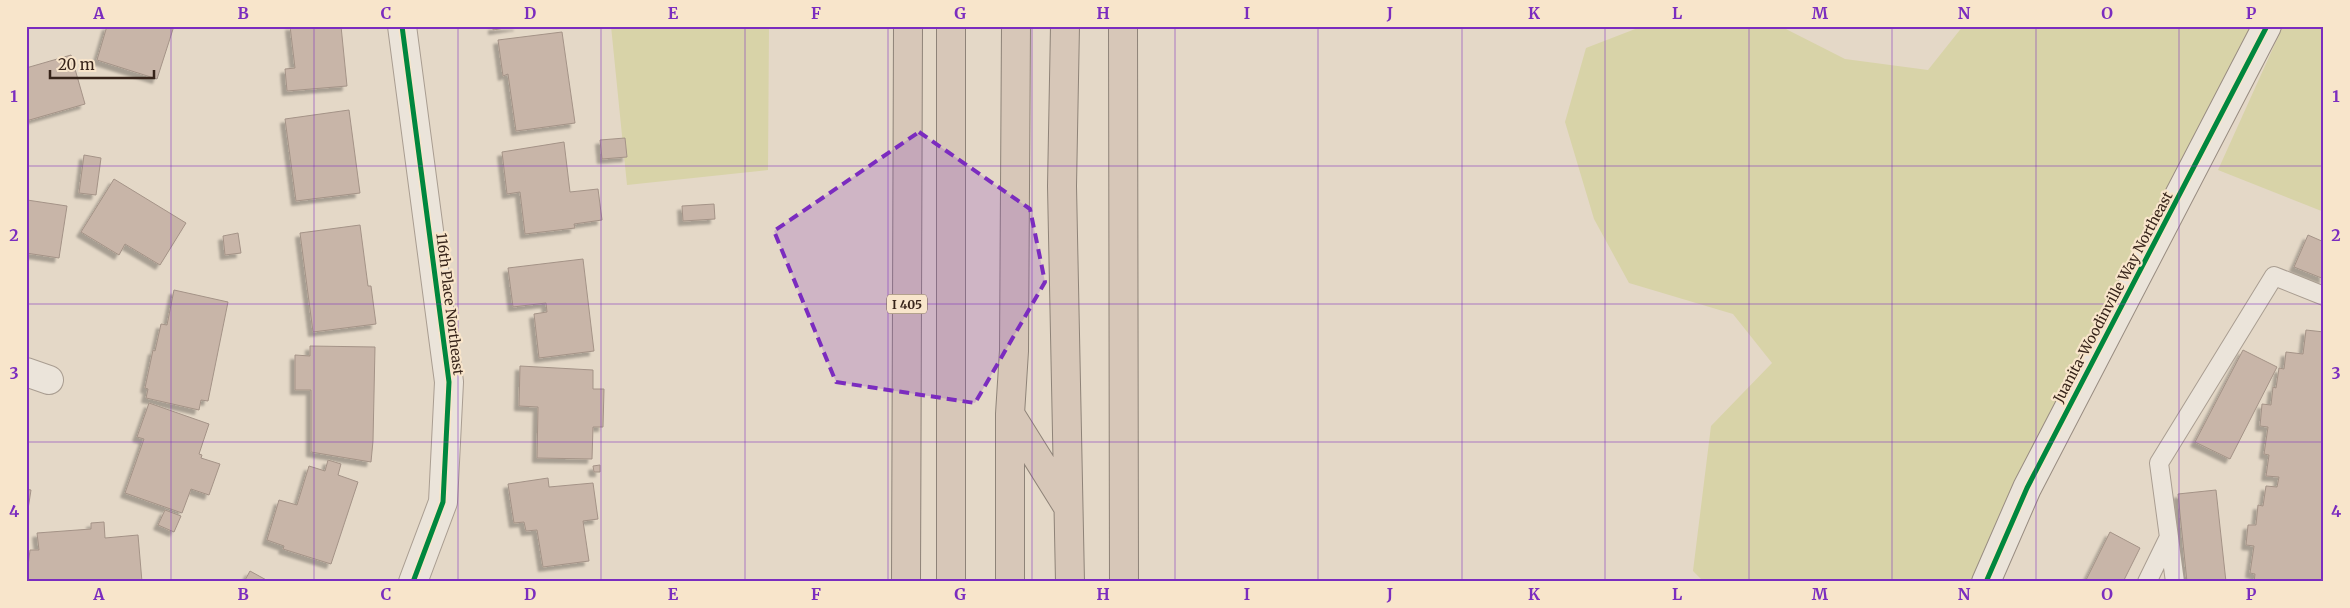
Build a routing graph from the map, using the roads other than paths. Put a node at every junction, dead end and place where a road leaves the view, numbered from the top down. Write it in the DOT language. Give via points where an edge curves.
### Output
graph roads {
  1 [pos="402,26"];
  2 [pos="908,26"];
  3 [pos="951,26"];
  4 [pos="1016,26"];
  5 [pos="1065,26"];
  6 [pos="1123,26"];
  7 [pos="2267,26"];
  8 [pos="2324,296"];
  9 [pos="1010,414"];
  10 [pos="1068,507"];
  11 [pos="2169,536"];
  12 [pos="414,582"];
  13 [pos="906,582"];
  14 [pos="951,582"];
  15 [pos="1010,582"];
  16 [pos="1070,582"];
  17 [pos="1124,582"];
  18 [pos="1986,582"];
  19 [pos="2147,582"];
  20 [pos="2175,582"];
  1 -- 12 [label="main road, 116th Place Northeast" via="449,382 443,502"];
  2 -- 13 [label="highway, I 405"];
  3 -- 14 [label="highway"];
  4 -- 9 [label="highway" via="1014,351"];
  5 -- 10 [label="highway" via="1062,186"];
  6 -- 17 [label="highway"];
  7 -- 18 [label="main road, Juanita-Woodinville Way Northeast" via="2027,488"];
  8 -- 11 [label="lane" via="2274,276 2160,463"];
  9 -- 10 [label="highway"];
  9 -- 15 [label="highway"];
  10 -- 16 [label="highway"];
  11 -- 19 [label="lane"];
  11 -- 20 [label="lane"];
}
